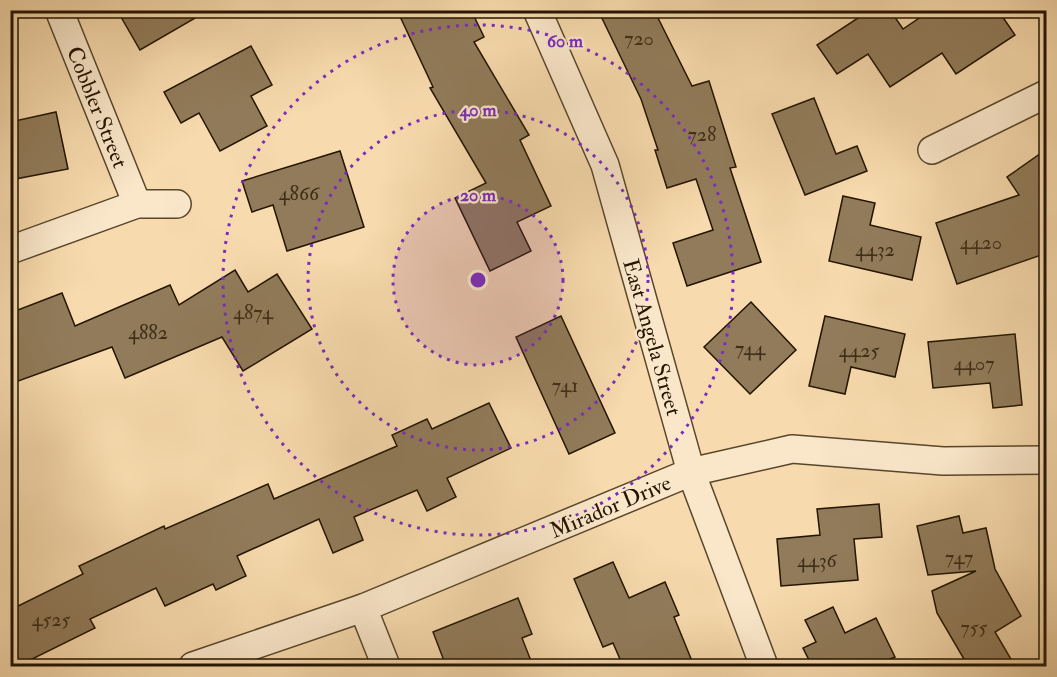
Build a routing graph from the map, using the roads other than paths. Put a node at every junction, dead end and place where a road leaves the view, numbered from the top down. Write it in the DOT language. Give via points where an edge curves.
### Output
graph roads {
  1 [pos="59,10"];
  2 [pos="537,10"];
  3 [pos="1047,94"];
  4 [pos="932,150"];
  5 [pos="137,204"];
  6 [pos="177,204"];
  7 [pos="10,250"];
  8 [pos="1047,460"];
  9 [pos="691,472"];
  10 [pos="363,608"];
  11 [pos="193,666"];
  12 [pos="386,666"];
  13 [pos="764,666"];
  1 -- 5 [label="street, Cobbler Street"];
  2 -- 9 [label="street, East Angela Street" via="605,165"];
  3 -- 4 [label="street"];
  5 -- 6 [label="street"];
  5 -- 7 [label="street"];
  8 -- 9 [label="street, Mirador Drive" via="943,461 792,449"];
  9 -- 10 [label="street, Mirador Drive"];
  9 -- 13 [label="street, East Angela Street"];
  10 -- 11 [label="street, Mirador Drive"];
  10 -- 12 [label="street"];
}
